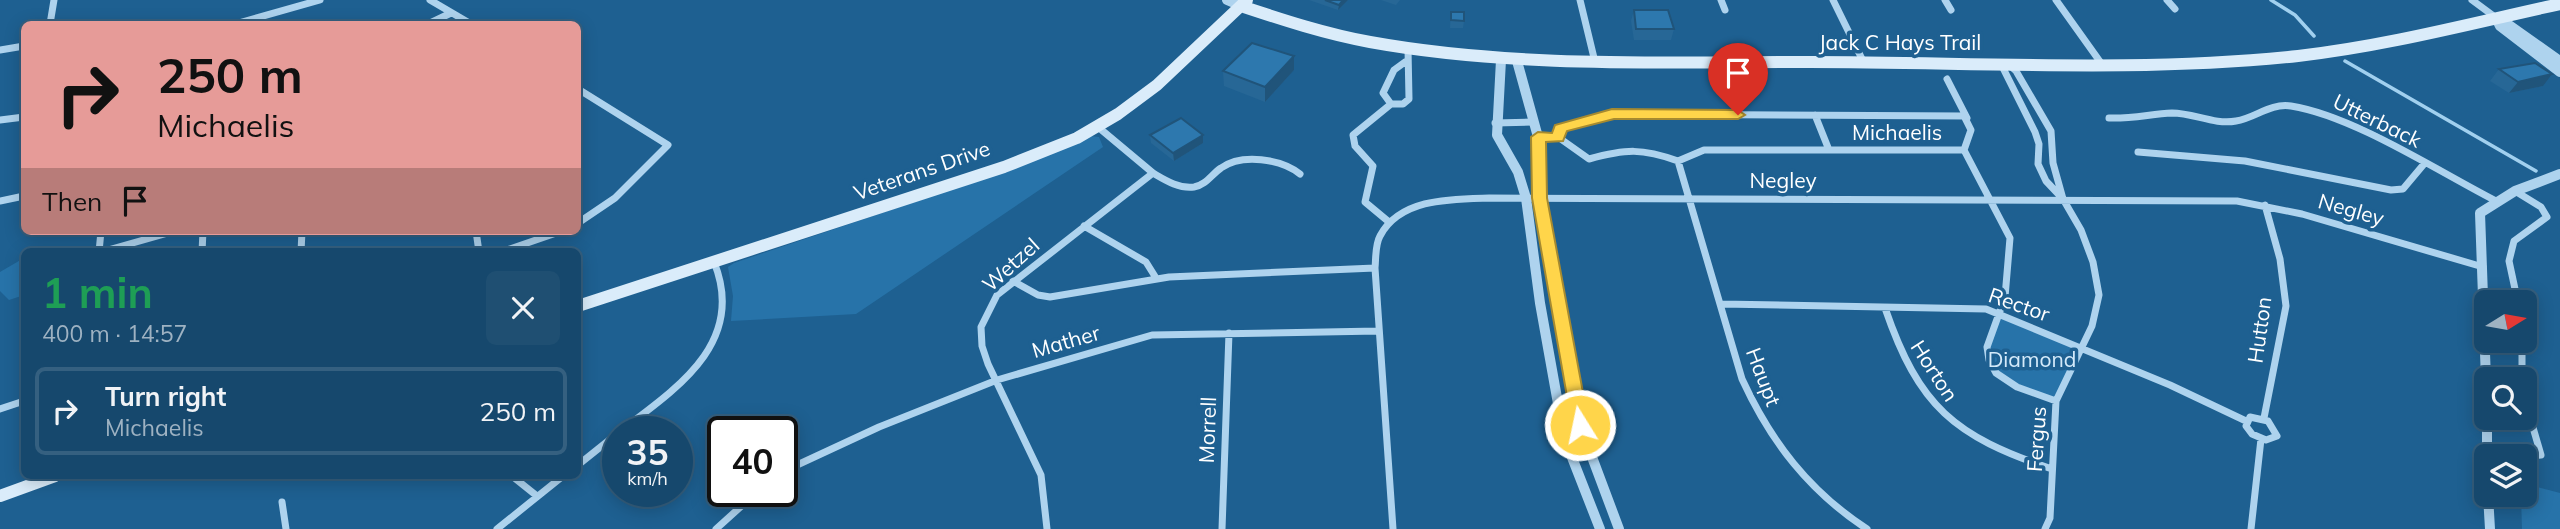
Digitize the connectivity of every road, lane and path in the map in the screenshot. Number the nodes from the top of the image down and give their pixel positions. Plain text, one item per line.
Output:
1 (54, 0) edge
2 (320, 0) edge
3 (430, 0) edge
4 (1227, 0) edge
5 (1580, 0) edge
6 (1721, 0) edge
7 (1833, 0) edge
8 (1945, 0) edge
9 (2056, 0) edge
10 (2167, 0) edge
11 (2472, 0) edge
12 (1244, 3) edge
13 (2560, 4) edge
14 (2175, 9) dead end
15 (1725, 10) dead end
16 (1951, 10) dead end
17 (451, 13) junction
18 (2496, 18) junction
19 (50, 21) edge
20 (246, 21) edge
21 (434, 21) edge
22 (466, 21) edge
23 (21, 46) edge
24 (1408, 49) junction
25 (0, 50) edge
26 (1501, 60) junction
27 (1517, 61) junction
28 (2560, 61) edge
29 (1405, 62) junction
30 (1595, 62) junction
31 (1864, 62) junction
32 (2007, 63) junction
33 (2101, 63) junction
34 (2560, 72) edge
35 (1947, 79) dead end
36 (581, 91) edge
37 (1391, 104) junction
38 (1815, 115) junction
39 (21, 117) edge
40 (1967, 118) junction
41 (2109, 118) dead end
42 (0, 120) edge
43 (1495, 122) junction
44 (1532, 122) junction
45 (1098, 127) junction
46 (1538, 137) junction
47 (1558, 137) junction
48 (1829, 150) junction
49 (1964, 150) junction
50 (2138, 152) dead end
51 (1678, 161) junction
52 (2424, 164) junction
53 (1153, 173) junction
54 (1300, 174) dead end
55 (2560, 174) edge
56 (2515, 191) junction
57 (21, 197) edge
58 (1526, 198) junction
59 (1540, 198) junction
60 (1689, 199) junction
61 (1988, 199) junction
62 (2063, 199) junction
63 (0, 201) edge
64 (2498, 202) junction
65 (2264, 205) junction
66 (581, 221) edge
67 (1390, 222) junction
68 (1084, 226) junction
69 (161, 235) edge
70 (550, 235) edge
71 (114, 248) edge
72 (513, 248) edge
73 (714, 262) junction
74 (2483, 267) junction
75 (1375, 268) junction
76 (1156, 278) junction
77 (1013, 281) junction
78 (2515, 290) edge
79 (1721, 304) junction
80 (581, 305) edge
81 (1885, 308) junction
82 (1999, 313) junction
83 (1378, 331) junction
84 (1229, 333) junction
85 (2082, 348) junction
86 (2486, 367) edge
87 (1553, 376) junction
88 (1572, 377) junction
89 (998, 380) junction
90 (2056, 401) junction
91 (21, 402) edge
92 (0, 409) edge
93 (638, 416) edge
94 (2264, 418) junction
95 (2246, 421) junction
96 (2534, 430) edge
97 (2261, 439) junction
98 (602, 445) edge
99 (2537, 455) edge
100 (581, 462) edge
101 (798, 465) edge
102 (2052, 469) junction
103 (1597, 474) junction
104 (1580, 477) junction
105 (47, 479) edge
106 (516, 479) edge
107 (559, 479) edge
108 (0, 496) edge
109 (537, 496) junction
110 (282, 502) dead end
111 (740, 507) edge
112 (2489, 507) edge
113 (286, 529) edge
114 (497, 529) edge
115 (716, 529) edge
116 (1047, 529) edge
117 (1222, 529) edge
118 (1393, 529) edge
119 (1600, 529) edge
120 (1619, 529) edge
121 (1867, 529) edge
122 (2045, 529) edge
123 (2251, 529) edge
124 (2490, 529) edge

1 - 19 street
2 - 20 street
3 - 17 street
4 - 12 street
5 - 30 street
6 - 15 street
7 - 31 street
8 - 16 street
9 - 33 street
10 - 14 street
11 - 18 street
12 - 24 main road, Jack C Hays Trail
12 - 45 main road, Veterans Drive
13 - 18 main road, Jack C Hays Trail
17 - 21 street
17 - 22 street
18 - 28 street
18 - 33 main road, Jack C Hays Trail
18 - 34 street
23 - 25 street
24 - 26 main road, Jack C Hays Trail
24 - 29 street
26 - 27 main road, Jack C Hays Trail
26 - 43 street
27 - 30 main road, Jack C Hays Trail
27 - 44 street
29 - 37 street
29 - 37 street
30 - 31 main road, Jack C Hays Trail
31 - 32 main road, Jack C Hays Trail
32 - 33 main road, Jack C Hays Trail
32 - 62 street, Fergus
32 - 62 street, Fergus
35 - 40 street
36 - 66 street
37 - 67 street
38 - 40 street, Michaelis
38 - 47 street, Michaelis
38 - 48 street
39 - 42 street
40 - 49 street, Michaelis
41 - 52 street, Utterback
43 - 44 street
43 - 58 street
44 - 46 street
45 - 53 street
45 - 73 main road, Veterans Drive
46 - 47 street, Michaelis
46 - 59 street
47 - 51 street
48 - 49 street, Michaelis
48 - 51 street, Michaelis
49 - 61 street
50 - 52 street, Utterback
51 - 60 street, Haupt
52 - 64 street, Utterback
53 - 54 street
53 - 68 street, Wetzel
55 - 56 street
56 - 64 street
56 - 78 street
57 - 63 street
58 - 59 street, Negley
58 - 67 street, Negley
58 - 87 street
59 - 60 street, Negley
59 - 88 street
60 - 61 street, Negley
60 - 79 street, Haupt
61 - 62 street, Negley
61 - 82 street
62 - 65 street, Negley
62 - 85 street, Fergus
64 - 74 street
65 - 74 street, Negley
65 - 94 street, Hutton
67 - 75 street
68 - 76 street
68 - 77 street, Wetzel
69 - 71 street
70 - 72 street
73 - 80 main road, Veterans Drive
73 - 93 street
74 - 86 street
75 - 76 street
75 - 83 street
76 - 77 street
77 - 89 street, Wetzel
79 - 81 street, Rector
79 - 121 street, Haupt
81 - 82 street, Rector
81 - 102 street, Horton
82 - 85 street, Rector
82 - 90 street
83 - 84 street, Mather
83 - 118 street
84 - 89 street, Mather
84 - 117 street, Morrell
85 - 90 street, Fergus
85 - 95 street, Rector
87 - 88 street
87 - 104 street
88 - 103 street
89 - 101 street, Mather
89 - 116 street, Wetzel
90 - 102 street, Fergus
91 - 92 street
94 - 95 street
94 - 97 street, Hutton
95 - 97 street
96 - 99 street
97 - 123 street
98 - 100 street
102 - 122 street, Fergus
103 - 104 street
103 - 120 street
104 - 119 street
105 - 108 main road
106 - 109 street
107 - 109 street
109 - 114 street
110 - 113 street
111 - 115 street
112 - 124 street

